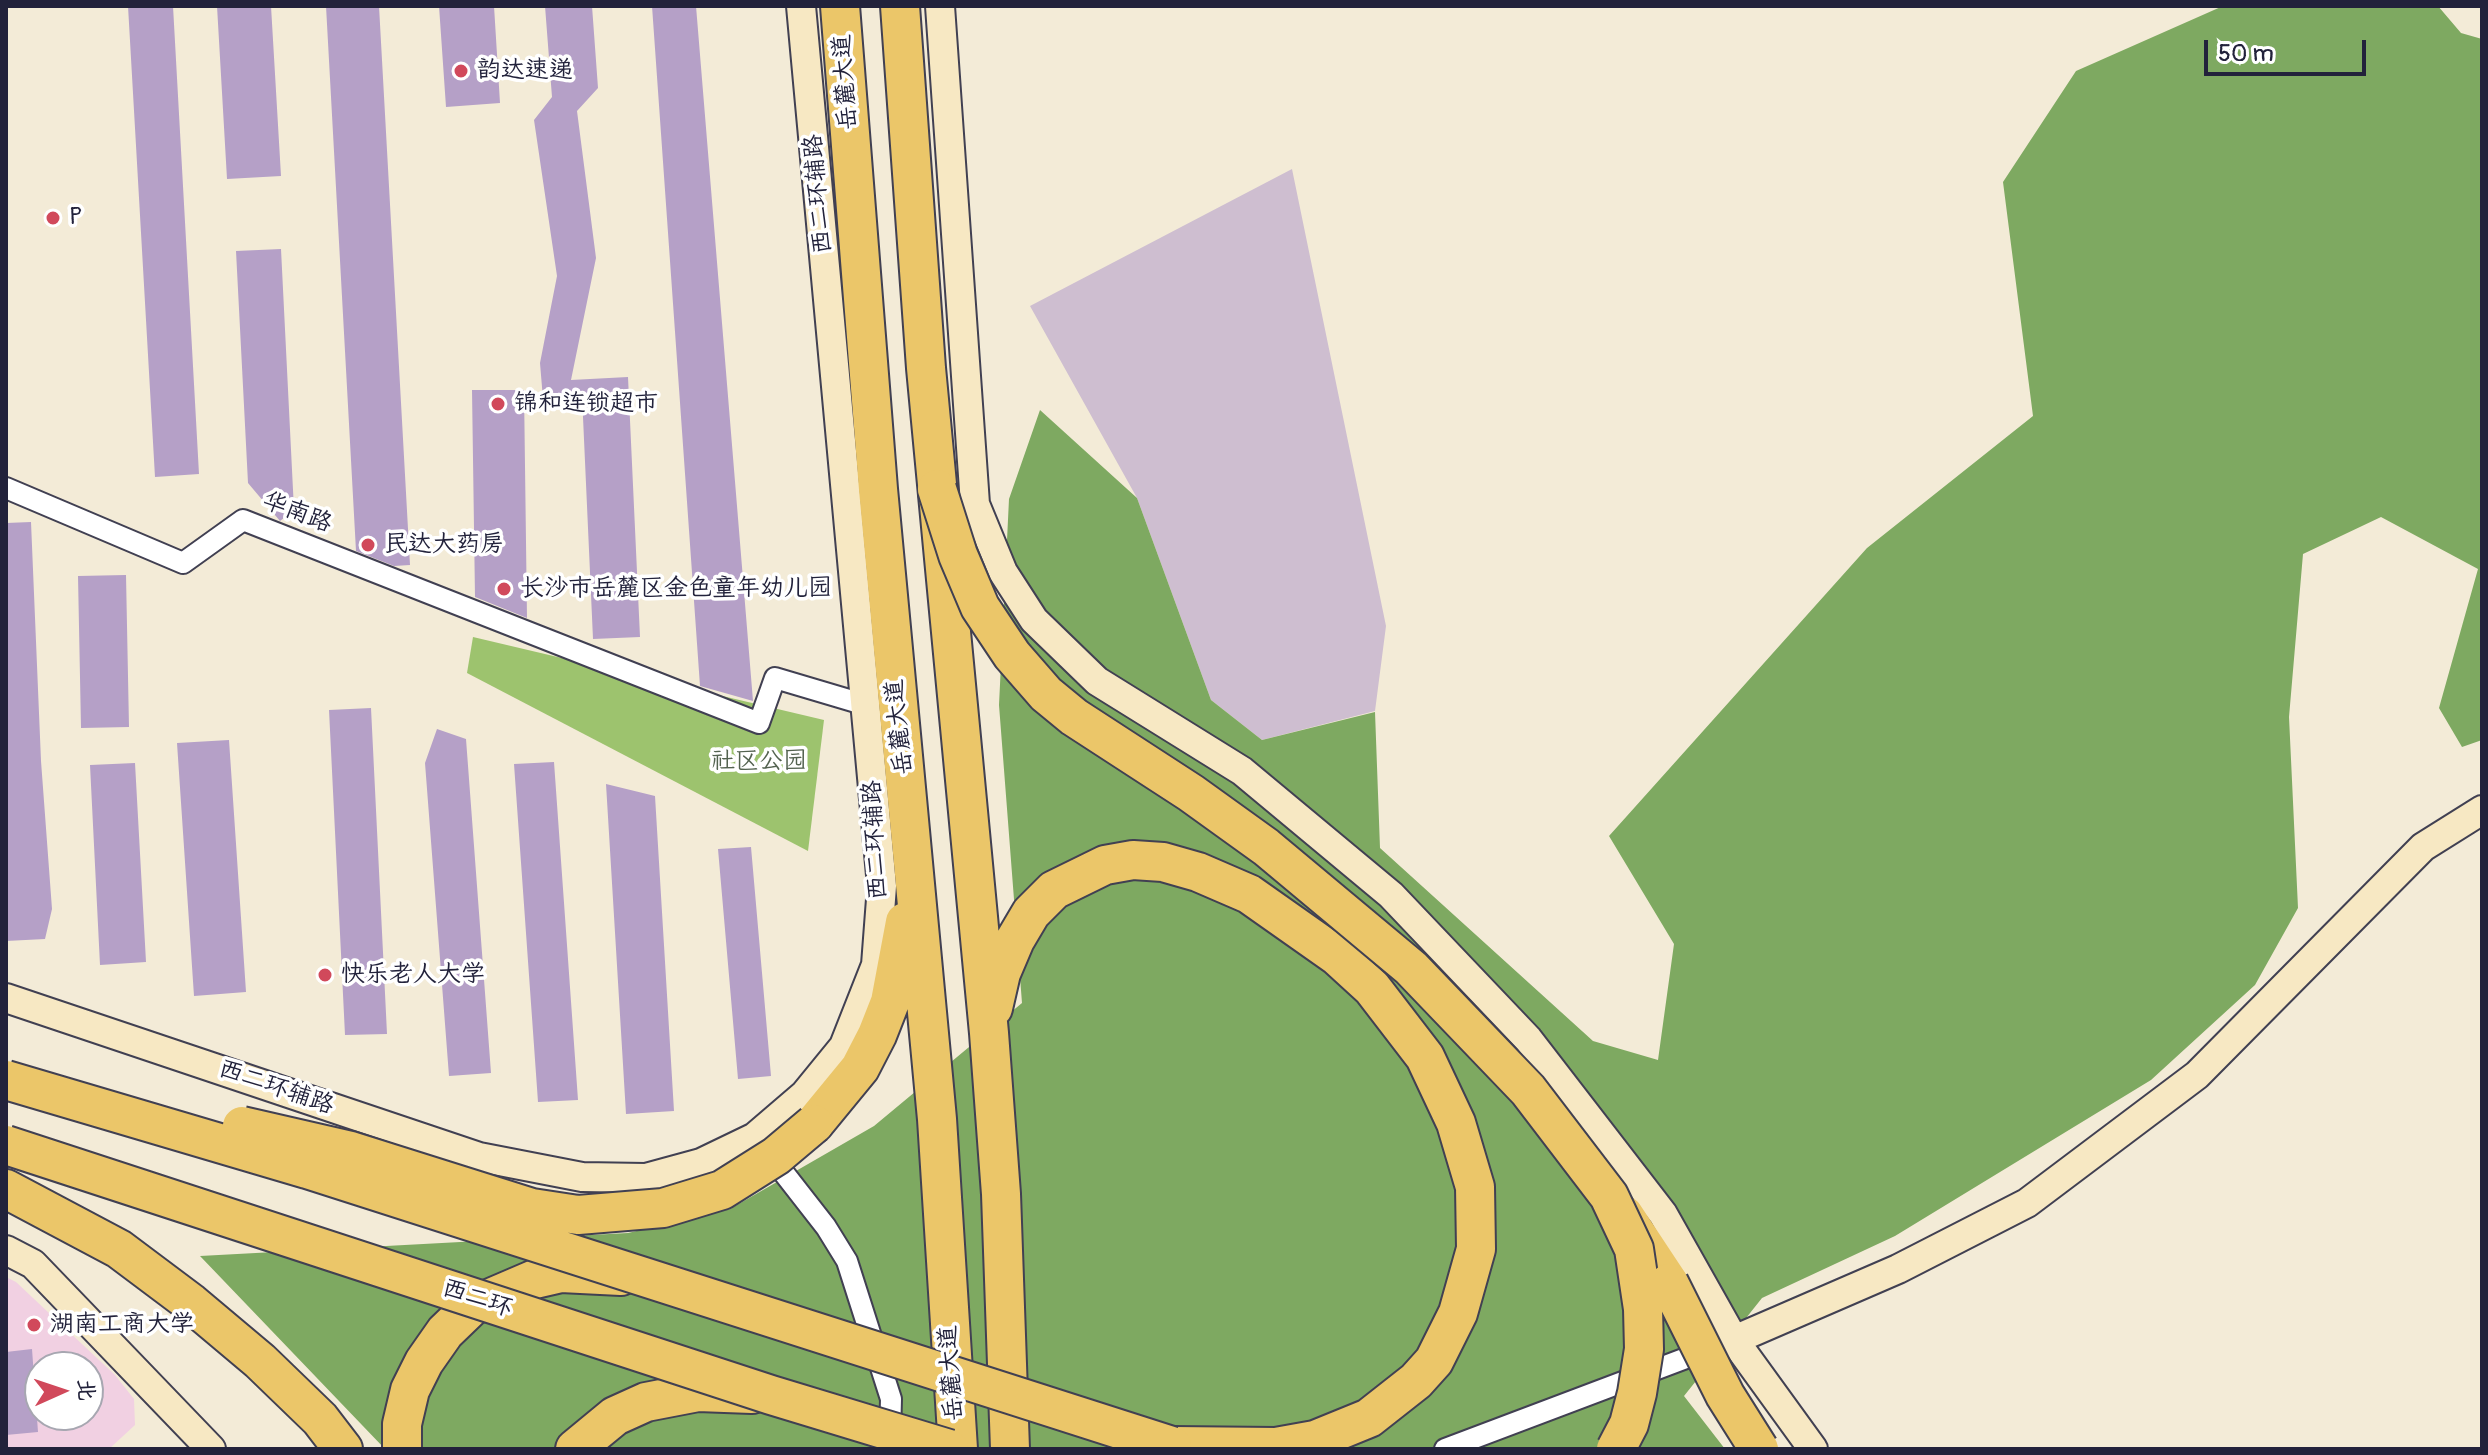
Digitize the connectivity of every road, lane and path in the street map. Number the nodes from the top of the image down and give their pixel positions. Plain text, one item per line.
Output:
1 (801, 6) edge
2 (825, 6) edge
3 (840, 6) edge
4 (900, 6) edge
5 (914, 6) edge
6 (940, 6) edge
7 (907, 101) junction
8 (848, 109) junction
9 (6, 488) edge
10 (937, 489) junction
11 (866, 705) junction
12 (2482, 810) edge
13 (912, 848) junction
14 (6, 998) edge
15 (989, 1033) junction
16 (6, 1073) edge
17 (6, 1080) edge
18 (755, 1137) junction
19 (6, 1145) edge
20 (6, 1189) edge
21 (1609, 1196) junction
22 (6, 1250) edge
23 (640, 1278) junction
24 (1734, 1340) junction
25 (771, 1395) junction
26 (1175, 1448) edge
27 (211, 1449) edge
28 (343, 1449) edge
29 (402, 1449) edge
30 (575, 1449) edge
31 (889, 1449) edge
32 (949, 1449) edge
33 (958, 1449) edge
34 (1010, 1449) edge
35 (1445, 1449) edge
36 (1616, 1449) edge
37 (1759, 1449) edge
38 (1813, 1449) edge

1 - 11 street, 西二环辅路
2 - 8 highway
3 - 8 highway, 岳麓大道
4 - 7 highway
5 - 7 highway
6 - 24 street
7 - 10 highway
8 - 13 highway, 岳麓大道
9 - 11 street, 华南路
10 - 15 highway
10 - 21 highway, bridge
11 - 18 street, 西二环辅路
12 - 24 street
13 - 16 highway, bridge
13 - 33 highway, 岳麓大道
14 - 18 street, 西二环辅路
15 - 26 highway
15 - 34 highway
17 - 23 highway, bridge
18 - 31 street
19 - 25 highway, 西二环, bridge
20 - 28 highway
21 - 36 highway, bridge
21 - 37 highway, bridge
22 - 27 street
23 - 26 highway, bridge
23 - 29 highway
24 - 35 street
24 - 38 street
25 - 30 highway
25 - 32 highway, 西二环, bridge

